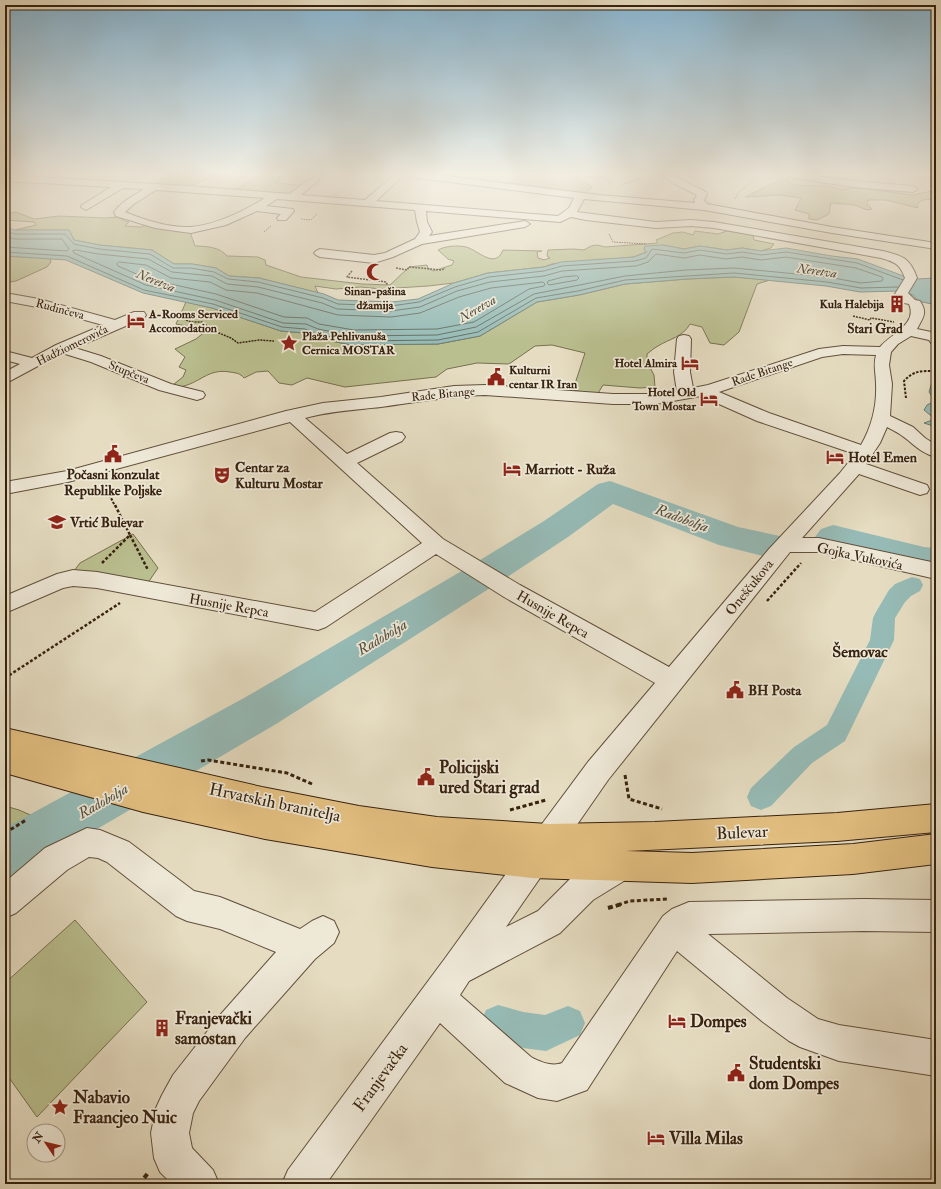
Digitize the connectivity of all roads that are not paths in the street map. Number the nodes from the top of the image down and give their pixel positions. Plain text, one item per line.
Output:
1 (425, 230) edge
2 (486, 230) edge
3 (747, 230) edge
4 (835, 230) edge
5 (419, 241) junction
6 (924, 244) junction
7 (936, 246) edge
8 (320, 253) dead end
9 (883, 255) junction
10 (5, 297) edge
11 (139, 315) road end
12 (114, 324) junction
13 (911, 329) junction
14 (684, 339) dead end
15 (936, 340) edge
16 (61, 348) junction
17 (884, 351) junction
18 (5, 355) edge
19 (34, 363) junction
20 (5, 378) edge
21 (703, 391) junction
22 (197, 395) dead end
23 (686, 395) junction
24 (292, 415) junction
25 (882, 418) junction
26 (396, 437) dead end
27 (936, 452) edge
28 (860, 459) junction
29 (345, 462) junction
30 (5, 488) edge
31 (920, 489) dead end
32 (436, 544) junction
33 (784, 545) junction
34 (936, 571) edge
35 (5, 605) edge
36 (673, 681) junction
37 (5, 740) edge
38 (5, 761) edge
39 (55, 762) junction
40 (936, 818) edge
41 (540, 850) junction
42 (936, 850) edge
43 (621, 865) junction
44 (5, 902) edge
45 (672, 913) junction
46 (936, 916) edge
47 (458, 969) junction
48 (437, 998) junction
49 (936, 1058) edge
50 (199, 1184) edge
51 (302, 1184) edge

1 - 5 street
2 - 5 street
3 - 9 street
4 - 6 street
5 - 8 street
6 - 7 street
6 - 9 street
9 - 13 street
10 - 12 street, Rudinčeva
11 - 12 street, Hadžiomerovića
12 - 16 street, Hadžiomerovića
13 - 15 street
13 - 17 street
14 - 23 street
16 - 19 street, Hadžiomerovića
16 - 22 street, Stupčeva
17 - 21 street, Rade Bitange
17 - 25 street, Oneščukova
18 - 19 street
19 - 20 street, Hadžiomerovića
21 - 23 street, Rade Bitange
21 - 28 street
23 - 24 street, Rade Bitange
24 - 29 street, Husnije Repca
24 - 30 street, Rade Bitange
25 - 27 street
25 - 28 street, Oneščukova
26 - 29 street
28 - 31 street
28 - 33 street, Oneščukova
29 - 32 street, Husnije Repca
32 - 35 street, Husnije Repca
32 - 36 street, Husnije Repca
33 - 34 street, Gojka Vukovića
33 - 36 street, Oneščukova
36 - 41 street, Oneščukova
37 - 39 main road
38 - 39 main road
39 - 41 main road
40 - 41 main road, Bulevar
41 - 43 main road
41 - 47 street, Franjevačka
42 - 43 main road
43 - 47 street, Franjevačka
44 - 50 street
45 - 46 street
45 - 48 street
45 - 49 street
47 - 48 street, Franjevačka
48 - 51 street, Franjevačka

